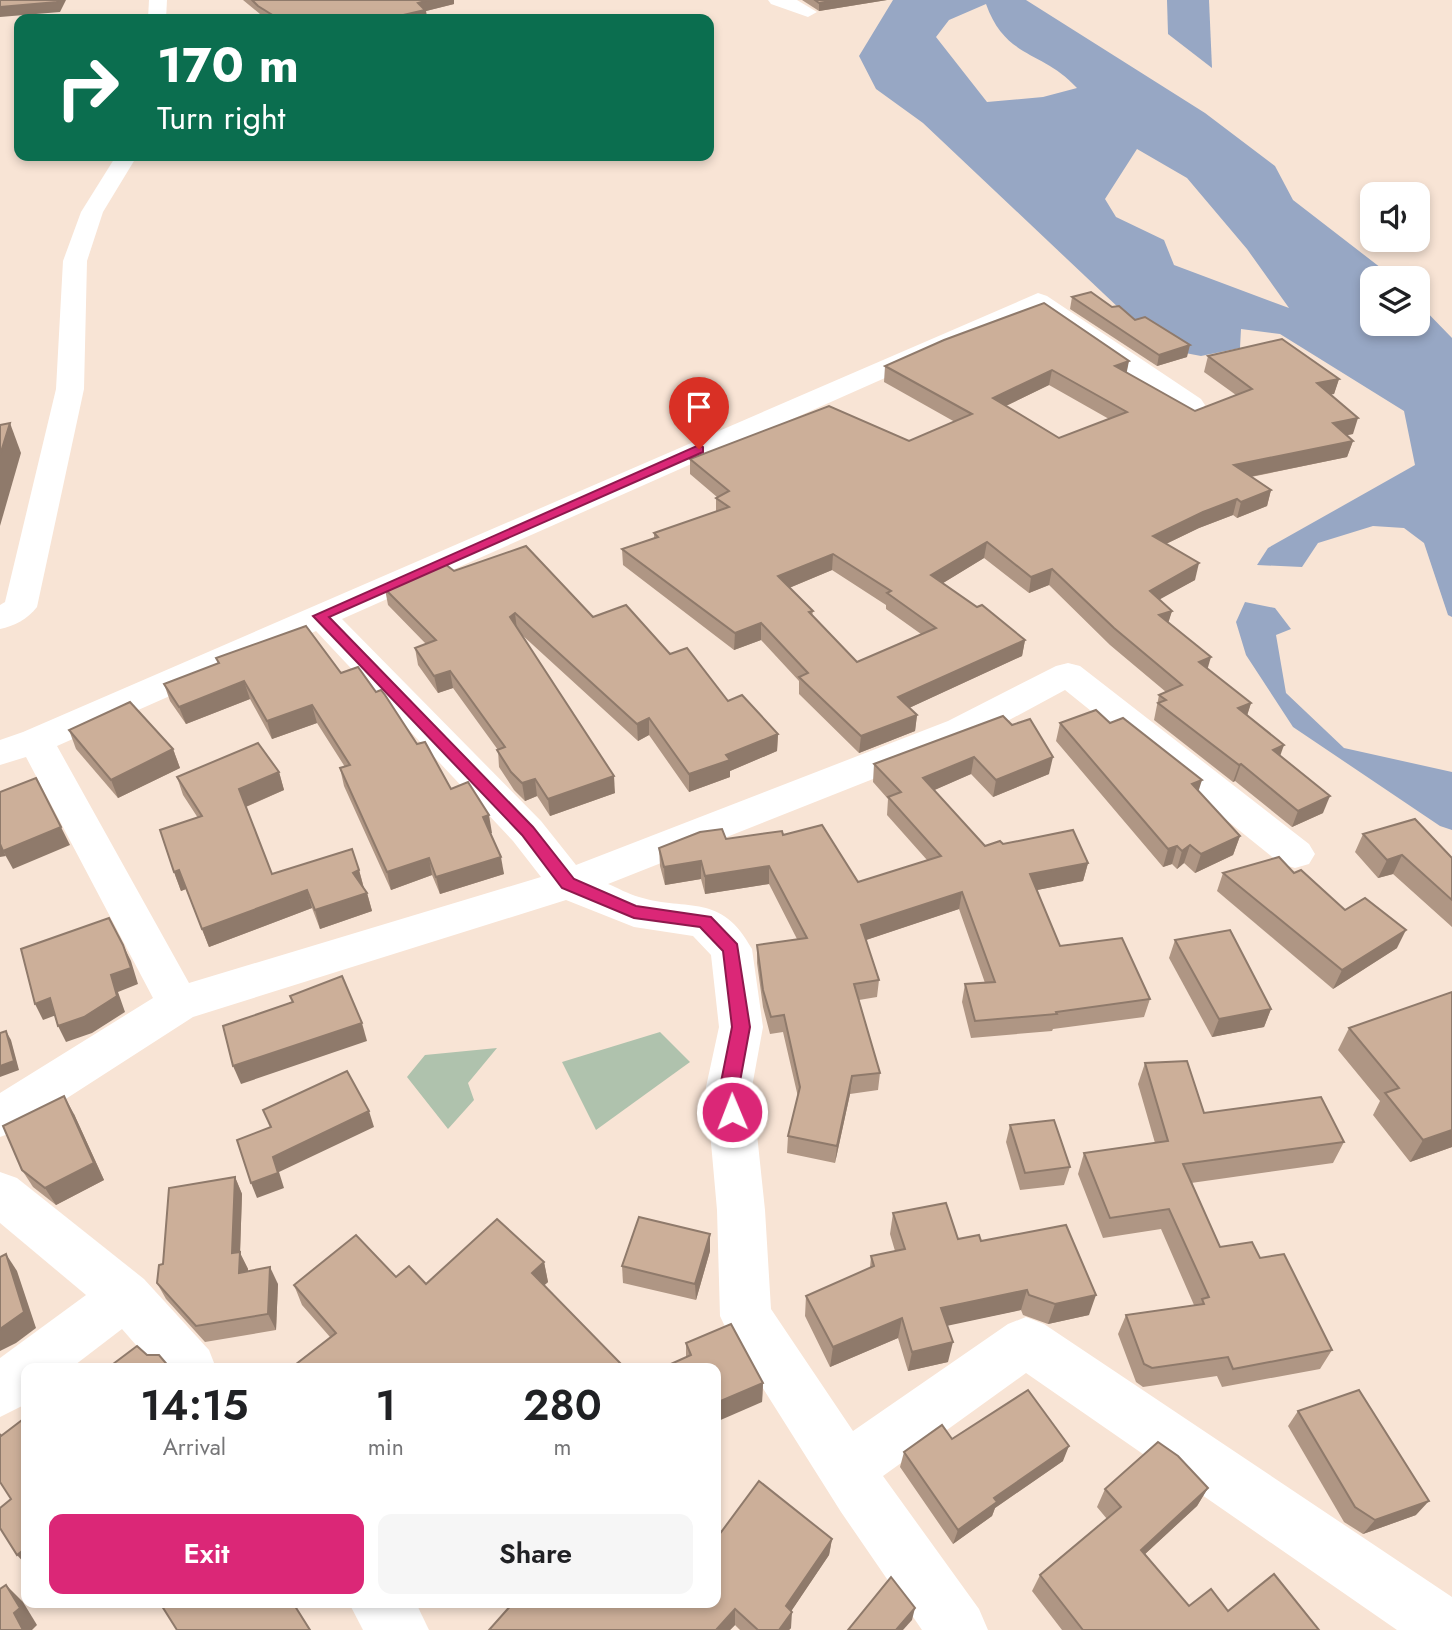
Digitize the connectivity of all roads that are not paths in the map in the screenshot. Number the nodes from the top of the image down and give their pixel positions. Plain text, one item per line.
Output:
1 (777, 0) edge
2 (808, 12) dead end
3 (123, 161) edge
4 (1191, 405) edge
5 (320, 616) junction
6 (0, 618) edge
7 (18, 747) edge
8 (1295, 855) dead end
9 (568, 884) junction
10 (178, 1004) junction
11 (0, 1117) edge
12 (0, 1193) edge
13 (126, 1296) junction
14 (37, 1363) edge
15 (186, 1363) edge
16 (21, 1375) edge
17 (0, 1391) edge
18 (846, 1469) junction
19 (383, 1608) edge
20 (400, 1630) edge
21 (957, 1630) edge
22 (1449, 1630) edge

1 - 2 street
3 - 6 street
4 - 5 street
5 - 7 street
5 - 9 street
7 - 10 street
8 - 9 street
9 - 10 street
9 - 18 street
10 - 11 street
12 - 13 street
13 - 14 street
13 - 15 street
16 - 17 street
18 - 21 street
18 - 22 street
19 - 20 street

